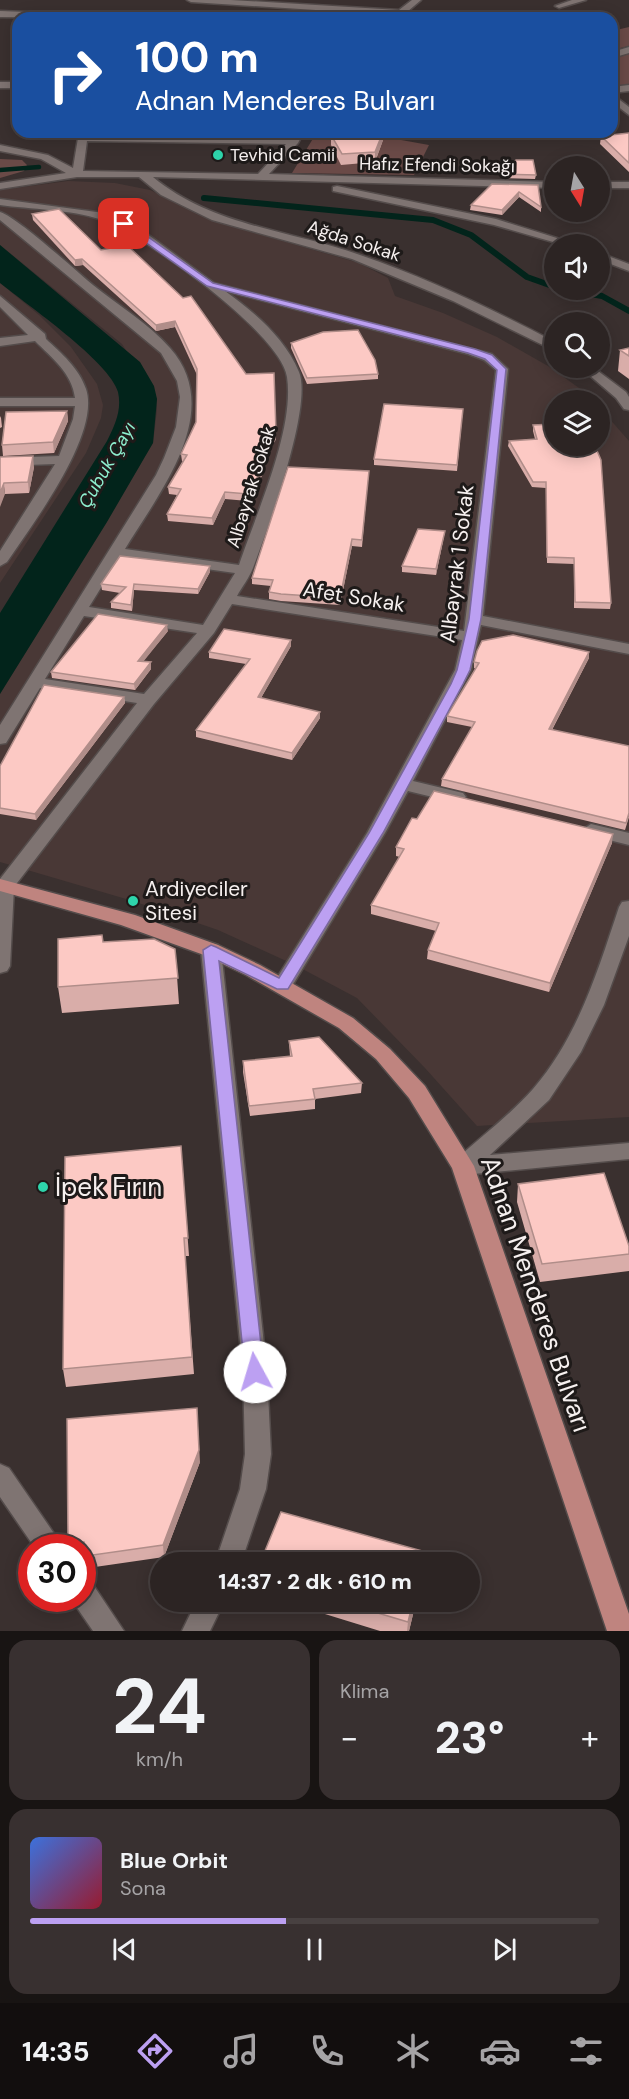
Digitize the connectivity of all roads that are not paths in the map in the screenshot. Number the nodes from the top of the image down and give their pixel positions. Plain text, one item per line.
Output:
1 (191, 0) edge
2 (417, 0) edge
3 (582, 0) edge
4 (308, 3) edge
5 (557, 3) edge
6 (242, 4) edge
7 (376, 12) edge
8 (402, 12) edge
9 (83, 138) edge
10 (296, 138) edge
11 (0, 148) edge
12 (77, 174) junction
13 (142, 174) junction
14 (261, 177) junction
15 (544, 184) edge
16 (610, 185) edge
17 (629, 185) edge
18 (0, 186) edge
19 (0, 202) edge
20 (0, 215) edge
21 (544, 237) edge
22 (629, 255) edge
23 (610, 256) edge
24 (610, 260) edge
25 (629, 268) edge
26 (210, 284) junction
27 (0, 300) edge
28 (40, 337) junction
29 (0, 342) edge
30 (544, 342) edge
31 (600, 378) edge
32 (0, 402) edge
33 (82, 402) junction
34 (629, 406) edge
35 (64, 460) junction
36 (0, 462) edge
37 (116, 552) junction
38 (0, 562) edge
39 (245, 570) junction
40 (229, 599) junction
41 (78, 610) junction
42 (475, 619) junction
43 (208, 630) junction
44 (471, 637) junction
45 (629, 649) edge
46 (33, 681) junction
47 (148, 700) junction
48 (0, 739) edge
49 (403, 784) junction
50 (471, 800) edge
51 (573, 825) edge
52 (629, 839) edge
53 (2, 885) edge
54 (629, 906) edge
55 (211, 950) junction
56 (0, 966) edge
57 (282, 986) junction
58 (629, 1151) edge
59 (463, 1166) junction
60 (0, 1476) edge
61 (41, 1534) edge
62 (232, 1552) edge
63 (96, 1612) edge
64 (205, 1612) edge
65 (110, 1631) edge
66 (196, 1631) edge
67 (621, 1631) edge

1 - 6 street
2 - 8 street
3 - 5 street
4 - 6 street
4 - 7 street
9 - 12 street
10 - 14 street
11 - 12 street, Hafız Efendi Sokağı
12 - 13 street, Hafız Efendi Sokağı
12 - 18 street
13 - 14 street, Hafız Efendi Sokağı
13 - 30 street, Ağda Sokak
14 - 15 street, Hafız Efendi Sokağı
14 - 21 street
16 - 17 street
19 - 26 street, Albayrak Sokak
20 - 37 street
22 - 23 street
24 - 25 street
26 - 39 street, Albayrak Sokak
26 - 42 street, Albayrak 1 Sokak
27 - 28 street
28 - 29 street
28 - 33 street
31 - 34 street
32 - 33 street
33 - 35 street
35 - 36 street
35 - 38 street
37 - 39 street
37 - 41 street
39 - 40 street, Albayrak Sokak
40 - 43 street, Albayrak Sokak
40 - 44 street, Afet Sokak
41 - 43 street
41 - 46 street
42 - 44 street, Albayrak 1 Sokak
42 - 45 street
43 - 47 street, Albayrak Sokak
44 - 49 street, Albayrak 1 Sokak
46 - 47 street
46 - 48 street
47 - 53 street, Albayrak Sokak
49 - 50 street
49 - 57 street, Albayrak 1 Sokak
51 - 52 street
53 - 55 main road, Adnan Menderes Bulvarı
53 - 56 street
54 - 59 street
55 - 57 main road, Adnan Menderes Bulvarı
55 - 62 street
57 - 59 main road, Adnan Menderes Bulvarı
58 - 59 street
59 - 67 main road, Adnan Menderes Bulvarı
60 - 61 street
63 - 65 street
64 - 66 street

